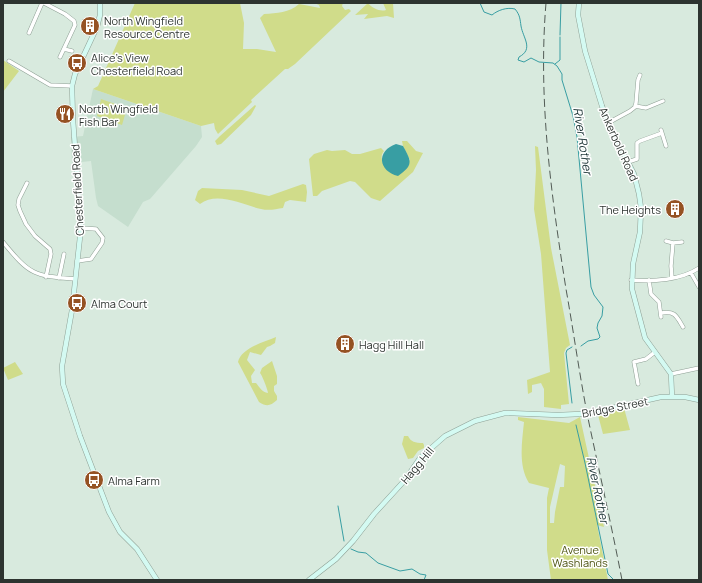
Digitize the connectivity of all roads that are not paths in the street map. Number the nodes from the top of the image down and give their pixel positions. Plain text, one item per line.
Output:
1 (43, 3) edge
2 (100, 3) edge
3 (579, 3) edge
4 (29, 33) dead end
5 (64, 49) junction
6 (72, 51) dead end
7 (60, 57) dead end
8 (10, 61) dead end
9 (640, 75) dead end
10 (72, 86) junction
11 (663, 101) dead end
12 (635, 106) junction
13 (608, 123) junction
14 (666, 146) dead end
15 (628, 162) junction
16 (27, 183) dead end
17 (81, 228) junction
18 (666, 241) dead end
19 (3, 242) edge
20 (682, 242) dead end
21 (673, 243) junction
22 (64, 254) dead end
23 (77, 261) junction
24 (699, 268) edge
25 (691, 273) junction
26 (46, 276) junction
27 (59, 278) junction
28 (672, 278) junction
29 (75, 279) junction
30 (632, 280) junction
31 (649, 280) junction
32 (699, 287) edge
33 (683, 327) dead end
34 (655, 352) junction
35 (699, 368) edge
36 (671, 374) junction
37 (638, 384) dead end
38 (672, 397) junction
39 (699, 400) edge
40 (558, 415) joint
41 (157, 580) edge
42 (309, 580) edge

1 - 4 street
1 - 5 street
2 - 10 street, Chesterfield Road
3 - 13 street, Ankerbold Road
5 - 6 street
5 - 7 street
8 - 10 street
9 - 12 street
10 - 17 street, Chesterfield Road
11 - 12 street
12 - 13 street
13 - 15 street, Ankerbold Road
14 - 15 street
15 - 30 street, Ankerbold Road
16 - 26 street
17 - 23 street, Chesterfield Road
17 - 23 street
18 - 21 street
19 - 26 street
20 - 21 street
21 - 28 street
22 - 27 street
23 - 29 street, Chesterfield Road
24 - 25 street
25 - 28 street
25 - 32 street
26 - 27 street
27 - 29 street
28 - 31 street
29 - 41 street, Chesterfield Road
30 - 31 street
30 - 34 street, Ankerbold Road
31 - 33 street
34 - 36 street, Ankerbold Road
34 - 37 street
35 - 36 street
36 - 38 street
38 - 39 street, Bridge Street
38 - 40 street, Bridge Street, bridge
40 - 42 street, Hagg Hill

